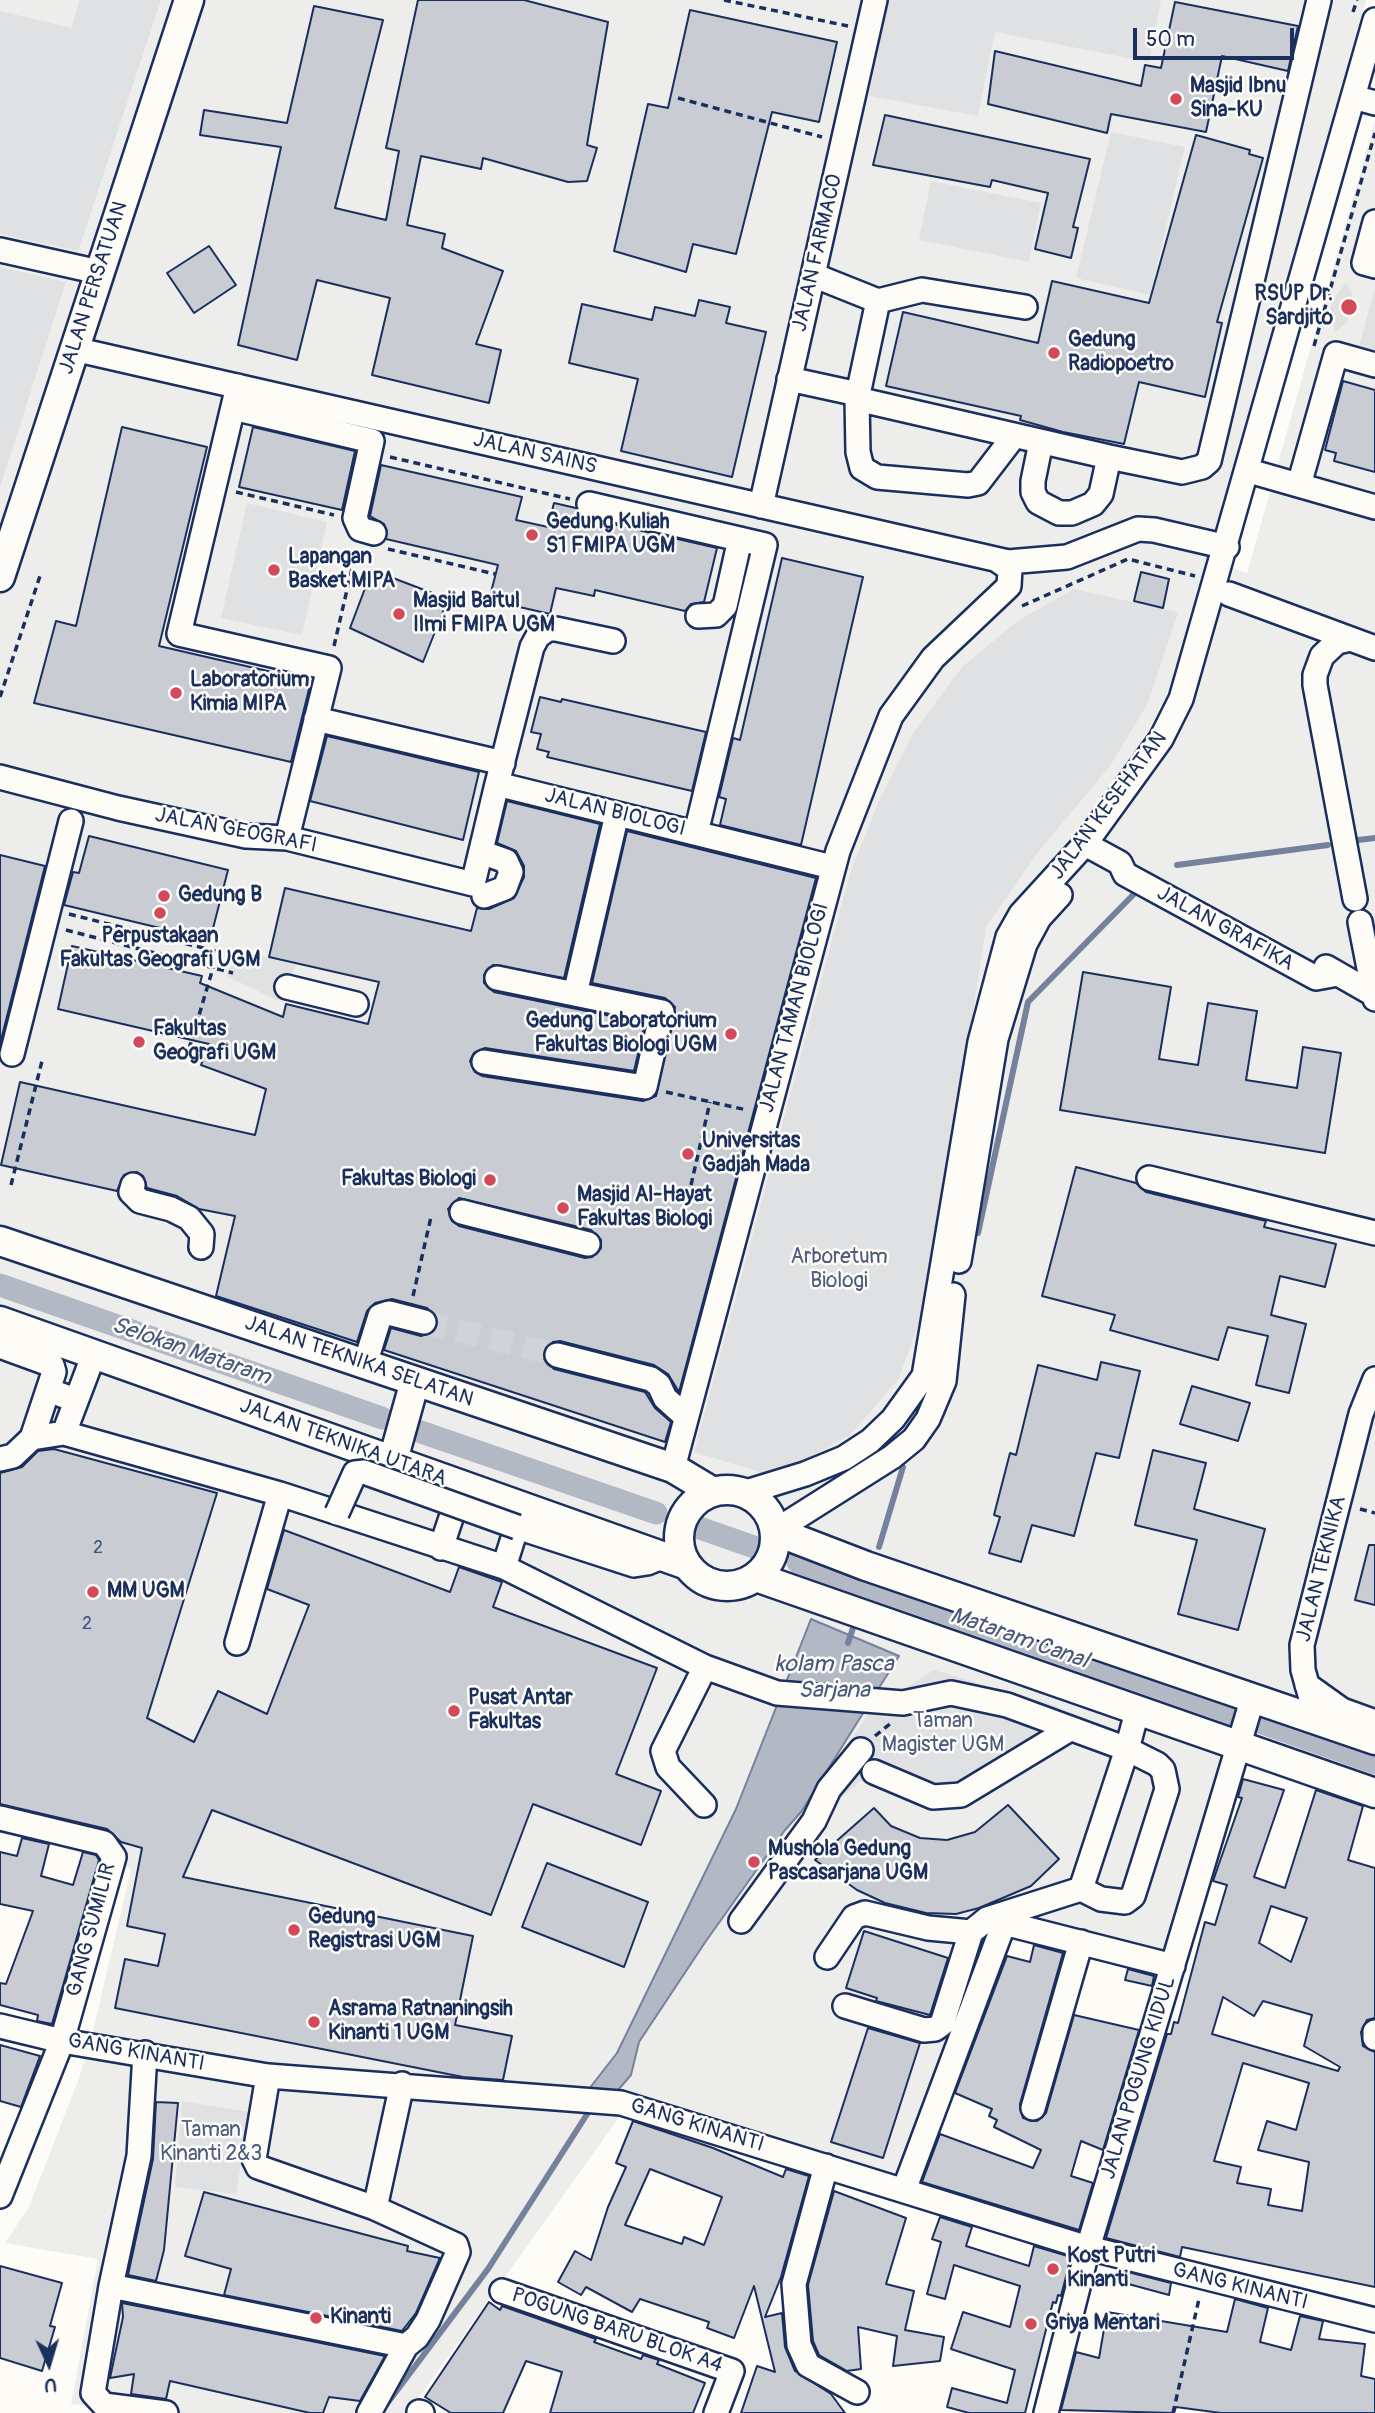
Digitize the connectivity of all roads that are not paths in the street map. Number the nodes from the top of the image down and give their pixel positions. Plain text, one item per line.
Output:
1 (189, 0) edge
2 (875, 0) edge
3 (1320, 0) edge
4 (1375, 20) edge
5 (1375, 73) edge
6 (1365, 100) edge
7 (1375, 222) edge
8 (0, 250) edge
9 (1375, 266) edge
10 (99, 272) junction
11 (813, 275) junction
12 (878, 301) junction
13 (1025, 307) dead end
14 (74, 349) junction
15 (1375, 365) edge
16 (789, 379) junction
17 (235, 397) junction
18 (858, 397) junction
19 (1014, 436) junction
20 (1041, 442) junction
21 (1110, 457) junction
22 (1256, 473) junction
23 (1299, 485) junction
24 (589, 504) road end
25 (761, 506) junction
26 (1375, 507) edge
27 (740, 540) junction
28 (372, 541) road end
29 (1227, 547) junction
30 (997, 560) junction
31 (2, 564) edge
32 (1223, 588) junction
33 (698, 616) dead end
34 (1351, 639) junction
35 (613, 641) dead end
36 (1375, 648) edge
37 (316, 719) junction
38 (500, 774) junction
39 (0, 776) edge
40 (617, 814) junction
41 (71, 821) dead end
42 (695, 833) junction
43 (286, 838) junction
44 (1091, 847) junction
45 (481, 852) junction
46 (832, 867) junction
47 (479, 890) junction
48 (497, 978) dead end
49 (287, 986) dead end
50 (575, 994) junction
51 (1374, 996) edge
52 (356, 1004) dead end
53 (12, 1054) dead end
54 (484, 1062) dead end
55 (1149, 1178) dead end
56 (133, 1185) dead end
57 (462, 1212) dead end
58 (1375, 1233) edge
59 (0, 1241) edge
60 (588, 1244) dead end
61 (201, 1247) dead end
62 (0, 1321) edge
63 (424, 1322) tunnel mouth
64 (0, 1346) edge
65 (94, 1354) junction
66 (557, 1355) tunnel mouth
67 (365, 1364) junction
68 (934, 1378) junction
69 (1375, 1379) edge
70 (415, 1381) junction
71 (48, 1390) junction
72 (75, 1400) junction
73 (1368, 1416) edge
74 (686, 1417) junction
75 (64, 1433) junction
76 (32, 1438) junction
77 (396, 1450) junction
78 (0, 1459) edge
79 (673, 1468) junction
80 (462, 1485) junction
81 (713, 1492) junction
82 (743, 1493) junction
83 (280, 1494) junction
84 (337, 1513) junction
85 (520, 1517) junction
86 (441, 1548) junction
87 (676, 1553) junction
88 (768, 1555) junction
89 (504, 1567) junction
90 (237, 1643) dead end
91 (705, 1667) junction
92 (1307, 1685) junction
93 (1252, 1702) junction
94 (1137, 1712) junction
95 (1317, 1720) junction
96 (1375, 1722) edge
97 (1070, 1729) junction
98 (1375, 1740) edge
99 (1240, 1744) junction
100 (1127, 1749) junction
101 (861, 1750) dead end
102 (874, 1772) dead end
103 (1375, 1793) edge
104 (704, 1805) dead end
105 (0, 1818) edge
106 (1081, 1889) junction
107 (741, 1921) dead end
108 (971, 1932) junction
109 (1081, 1942) junction
110 (827, 1956) dead end
111 (1173, 1966) junction
112 (845, 2006) dead end
113 (0, 2026) edge
114 (1375, 2032) edge
115 (1375, 2038) edge
116 (62, 2041) junction
117 (145, 2053) junction
118 (268, 2076) junction
119 (402, 2084) junction
120 (1033, 2108) dead end
121 (826, 2166) junction
122 (904, 2190) junction
123 (0, 2196) edge
124 (374, 2208) junction
125 (1088, 2248) junction
126 (111, 2286) junction
127 (502, 2291) dead end
128 (1375, 2320) edge
129 (406, 2346) junction
130 (857, 2392) dead end
131 (166, 2413) edge
132 (369, 2413) edge
133 (716, 2413) edge
134 (1046, 2413) edge

1 - 10 main road, JALAN PERSATUAN
2 - 11 street, JALAN FARMACO
3 - 21 street
4 - 6 street, JALAN KESEHATAN
5 - 6 street, JALAN KESEHATAN
6 - 22 street, JALAN KESEHATAN
7 - 9 street
8 - 10 street
10 - 14 main road, JALAN PERSATUAN
11 - 12 street
11 - 16 street, JALAN FARMACO
12 - 13 street
12 - 18 street
14 - 17 street, JALAN SAINS
14 - 31 main road, JALAN PERSATUAN
15 - 23 street
16 - 18 street
16 - 25 street, JALAN FARMACO
17 - 25 street, JALAN SAINS
17 - 28 street
17 - 37 street
18 - 19 street
18 - 19 street
19 - 20 street
20 - 21 street
20 - 21 street
22 - 23 street
22 - 29 street, JALAN KESEHATAN
22 - 32 street, JALAN KESEHATAN
23 - 26 street
24 - 27 street
25 - 30 street, JALAN SAINS
27 - 33 street
27 - 42 street
29 - 30 street, JALAN SAINS
29 - 32 street, JALAN KESEHATAN
30 - 46 street, JALAN TAMAN BIOLOGI
32 - 34 street
32 - 44 street, JALAN KESEHATAN
34 - 36 street
34 - 51 street
35 - 38 street
37 - 38 street, JALAN BIOLOGI
37 - 43 street
38 - 40 street, JALAN BIOLOGI
38 - 45 street
39 - 43 street, JALAN GEOGRAFI
40 - 42 street, JALAN BIOLOGI
40 - 50 street
41 - 53 street
42 - 46 street, JALAN BIOLOGI
43 - 47 street, JALAN GEOGRAFI
44 - 51 street, JALAN GRAFIKA
44 - 68 street, JALAN KESEHATAN
45 - 47 street
45 - 47 street
46 - 74 street, JALAN TAMAN BIOLOGI
48 - 50 street
49 - 52 street
50 - 54 street
55 - 58 street
56 - 61 street
57 - 60 street
59 - 67 main road, JALAN TEKNIKA SELATAN
62 - 65 main road, JALAN TEKNIKA UTARA
63 - 67 street
64 - 71 street
65 - 72 street
65 - 77 main road, JALAN TEKNIKA UTARA
66 - 74 street
67 - 70 main road, JALAN TEKNIKA SELATAN
68 - 82 street, JALAN KESEHATAN
68 - 88 street, JALAN KESEHATAN
69 - 73 street, JALAN TEKNIKA
70 - 77 main road
70 - 79 main road, JALAN TEKNIKA SELATAN
71 - 72 street
71 - 76 street
72 - 75 street
73 - 92 street, JALAN TEKNIKA
74 - 79 street, JALAN TAMAN BIOLOGI
75 - 76 street
75 - 83 street
76 - 78 street
77 - 80 main road, JALAN TEKNIKA UTARA
79 - 81 main road, JALAN TEKNIKA SELATAN
80 - 85 main road, JALAN TEKNIKA UTARA
80 - 86 street
81 - 82 main road
81 - 87 main road
82 - 88 main road
83 - 84 street
83 - 90 street
84 - 85 street, bridge
84 - 86 street
85 - 87 main road, JALAN TEKNIKA UTARA
85 - 89 street
86 - 89 street
87 - 88 main road
88 - 93 main road
88 - 94 main road
89 - 91 street
91 - 97 street
91 - 104 street
92 - 95 street, JALAN TEKNIKA
92 - 96 street
93 - 95 main road
93 - 99 street, JALAN POGUNG KIDUL
94 - 99 main road
94 - 100 street
95 - 98 main road
97 - 100 street
97 - 102 street
99 - 103 main road
99 - 111 street, JALAN POGUNG KIDUL
100 - 106 street
100 - 106 street
101 - 107 street
105 - 116 street, GANG SUMILIR
106 - 108 street
108 - 110 street
108 - 112 street
109 - 111 street
109 - 120 street
109 - 122 street
111 - 125 street, JALAN POGUNG KIDUL
113 - 116 street, GANG KINANTI
114 - 115 street
116 - 117 street, GANG KINANTI
116 - 123 street
117 - 118 street, GANG KINANTI
117 - 126 street
118 - 119 street, GANG KINANTI
118 - 124 street
119 - 121 street, GANG KINANTI
119 - 124 street
121 - 122 street, GANG KINANTI
121 - 130 street
122 - 125 street, GANG KINANTI
124 - 129 street
125 - 128 street, GANG KINANTI
125 - 134 street, JALAN POGUNG KIDUL
126 - 129 street
126 - 131 street
127 - 133 street, POGUNG BARU BLOK A4
129 - 132 street

